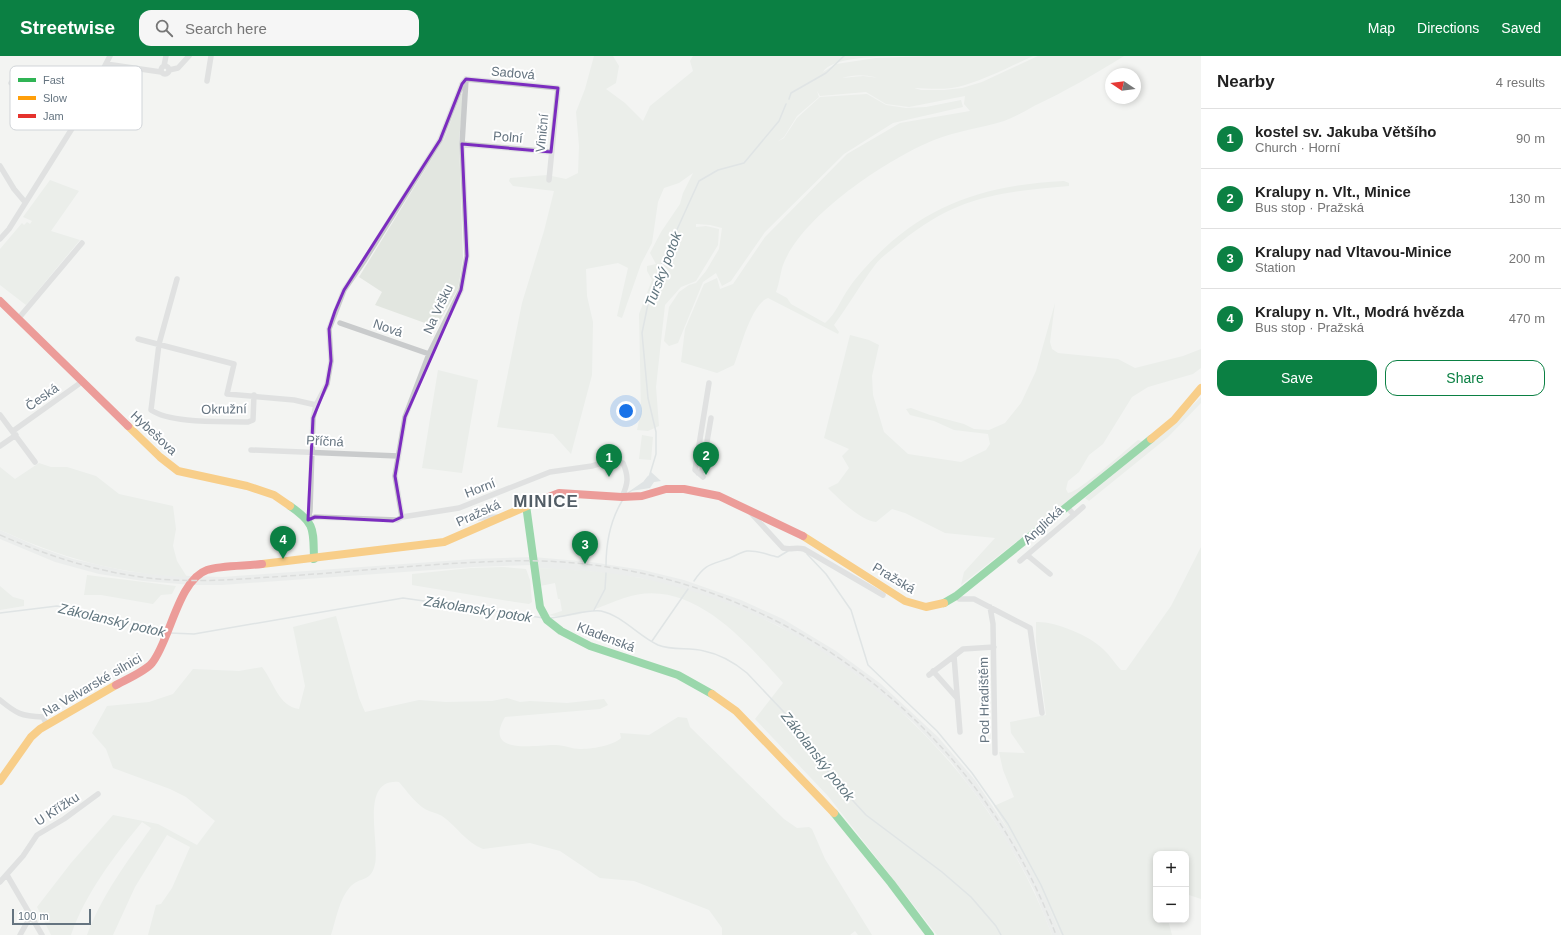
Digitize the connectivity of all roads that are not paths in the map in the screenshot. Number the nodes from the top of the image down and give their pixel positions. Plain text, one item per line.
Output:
1 (110, 56) edge
2 (166, 56) edge
3 (189, 56) edge
4 (211, 56) edge
5 (106, 64) joint
6 (120, 66) edge
7 (167, 68) junction
8 (142, 69) edge
9 (466, 79) junction
10 (207, 81) dead end
11 (558, 88) joint
12 (71, 130) edge
13 (462, 144) junction
14 (551, 152) junction
15 (0, 166) edge
16 (549, 180) dead end
17 (25, 202) junction
18 (0, 240) edge
19 (82, 243) dead end
20 (177, 279) dead end
21 (0, 301) edge
22 (18, 319) junction
23 (340, 323) dead end
24 (138, 339) dead end
25 (159, 344) junction
26 (429, 354) junction
27 (83, 381) junction
28 (709, 383) dead end
29 (1201, 388) edge
30 (254, 395) junction
31 (316, 405) junction
32 (0, 415) edge
33 (711, 418) dead end
34 (14, 433) junction
35 (0, 446) edge
36 (251, 450) dead end
37 (311, 451) junction
38 (398, 456) junction
39 (35, 462) dead end
40 (622, 497) junction
41 (526, 505) junction
42 (1067, 507) junction
43 (1083, 507) dead end
44 (748, 509) junction
45 (1074, 514) junction
46 (402, 517) junction
47 (499, 517) junction
48 (461, 519) dead end
49 (308, 520) junction
50 (1026, 556) junction
51 (314, 559) junction
52 (1020, 561) dead end
53 (214, 569) joint
54 (1050, 574) dead end
55 (883, 595) dead end
56 (958, 598) junction
57 (990, 606) junction
58 (994, 647) junction
59 (954, 656) junction
60 (957, 698) junction
61 (0, 700) edge
62 (1042, 713) dead end
63 (47, 725) junction
64 (960, 732) dead end
65 (995, 753) dead end
66 (0, 781) edge
67 (98, 794) dead end
68 (7, 875) junction
69 (0, 882) edge
70 (30, 917) junction
71 (20, 935) edge
72 (42, 935) edge
73 (930, 935) edge

1 - 5 street
2 - 7 street
3 - 7 street
4 - 10 street
5 - 6 street
7 - 8 street
9 - 11 street, Sadová
9 - 13 street, Na Vršku
9 - 31 street
11 - 14 street, Viniční
12 - 17 street
13 - 14 street, Polní
13 - 26 street, Na Vršku
14 - 16 street, Viniční
15 - 17 street
17 - 18 street
19 - 22 street
20 - 25 street, Okružní
21 - 22 main road, Hybešova
22 - 27 main road, Hybešova
23 - 26 street, Nová
24 - 25 street, Okružní
25 - 30 street, Okružní
25 - 30 street, Okružní
26 - 38 street, Na Vršku
27 - 34 street, Česká
27 - 49 main road, Hybešova
28 - 33 street
29 - 42 main road, Pražská
30 - 31 street
31 - 37 street
32 - 34 street
34 - 35 street, Česká
34 - 39 street
36 - 37 street, Příčná
37 - 38 street, Příčná
37 - 49 street
38 - 46 street, Na Vršku
40 - 41 main road, Pražská
40 - 44 main road, Pražská
40 - 46 street, Horní
41 - 47 main road, Pražská
41 - 73 main road, Kladenská
42 - 45 street, Anglická
42 - 56 main road, Pražská
43 - 45 street
44 - 55 street, Pražská
44 - 56 main road, Pražská
45 - 50 street, Anglická
46 - 49 street, Horní
47 - 48 street
47 - 51 main road, Pražská
49 - 51 main road
50 - 52 street
50 - 54 street, Anglická
51 - 53 main road, Pražská
53 - 63 main road, Na Velvarské silnici
56 - 57 street
57 - 58 street, Pod Hradištěm
57 - 62 street
58 - 59 street, Pod Hradištěm
58 - 65 street, Pod Hradištěm
59 - 60 street, Pod Hradištěm
59 - 60 street
60 - 64 street, Pod Hradištěm
61 - 63 street
63 - 66 main road, Na Velvarské silnici
67 - 68 street, U Křížku
68 - 69 street, U Křížku
68 - 70 street
70 - 71 street
70 - 72 street

